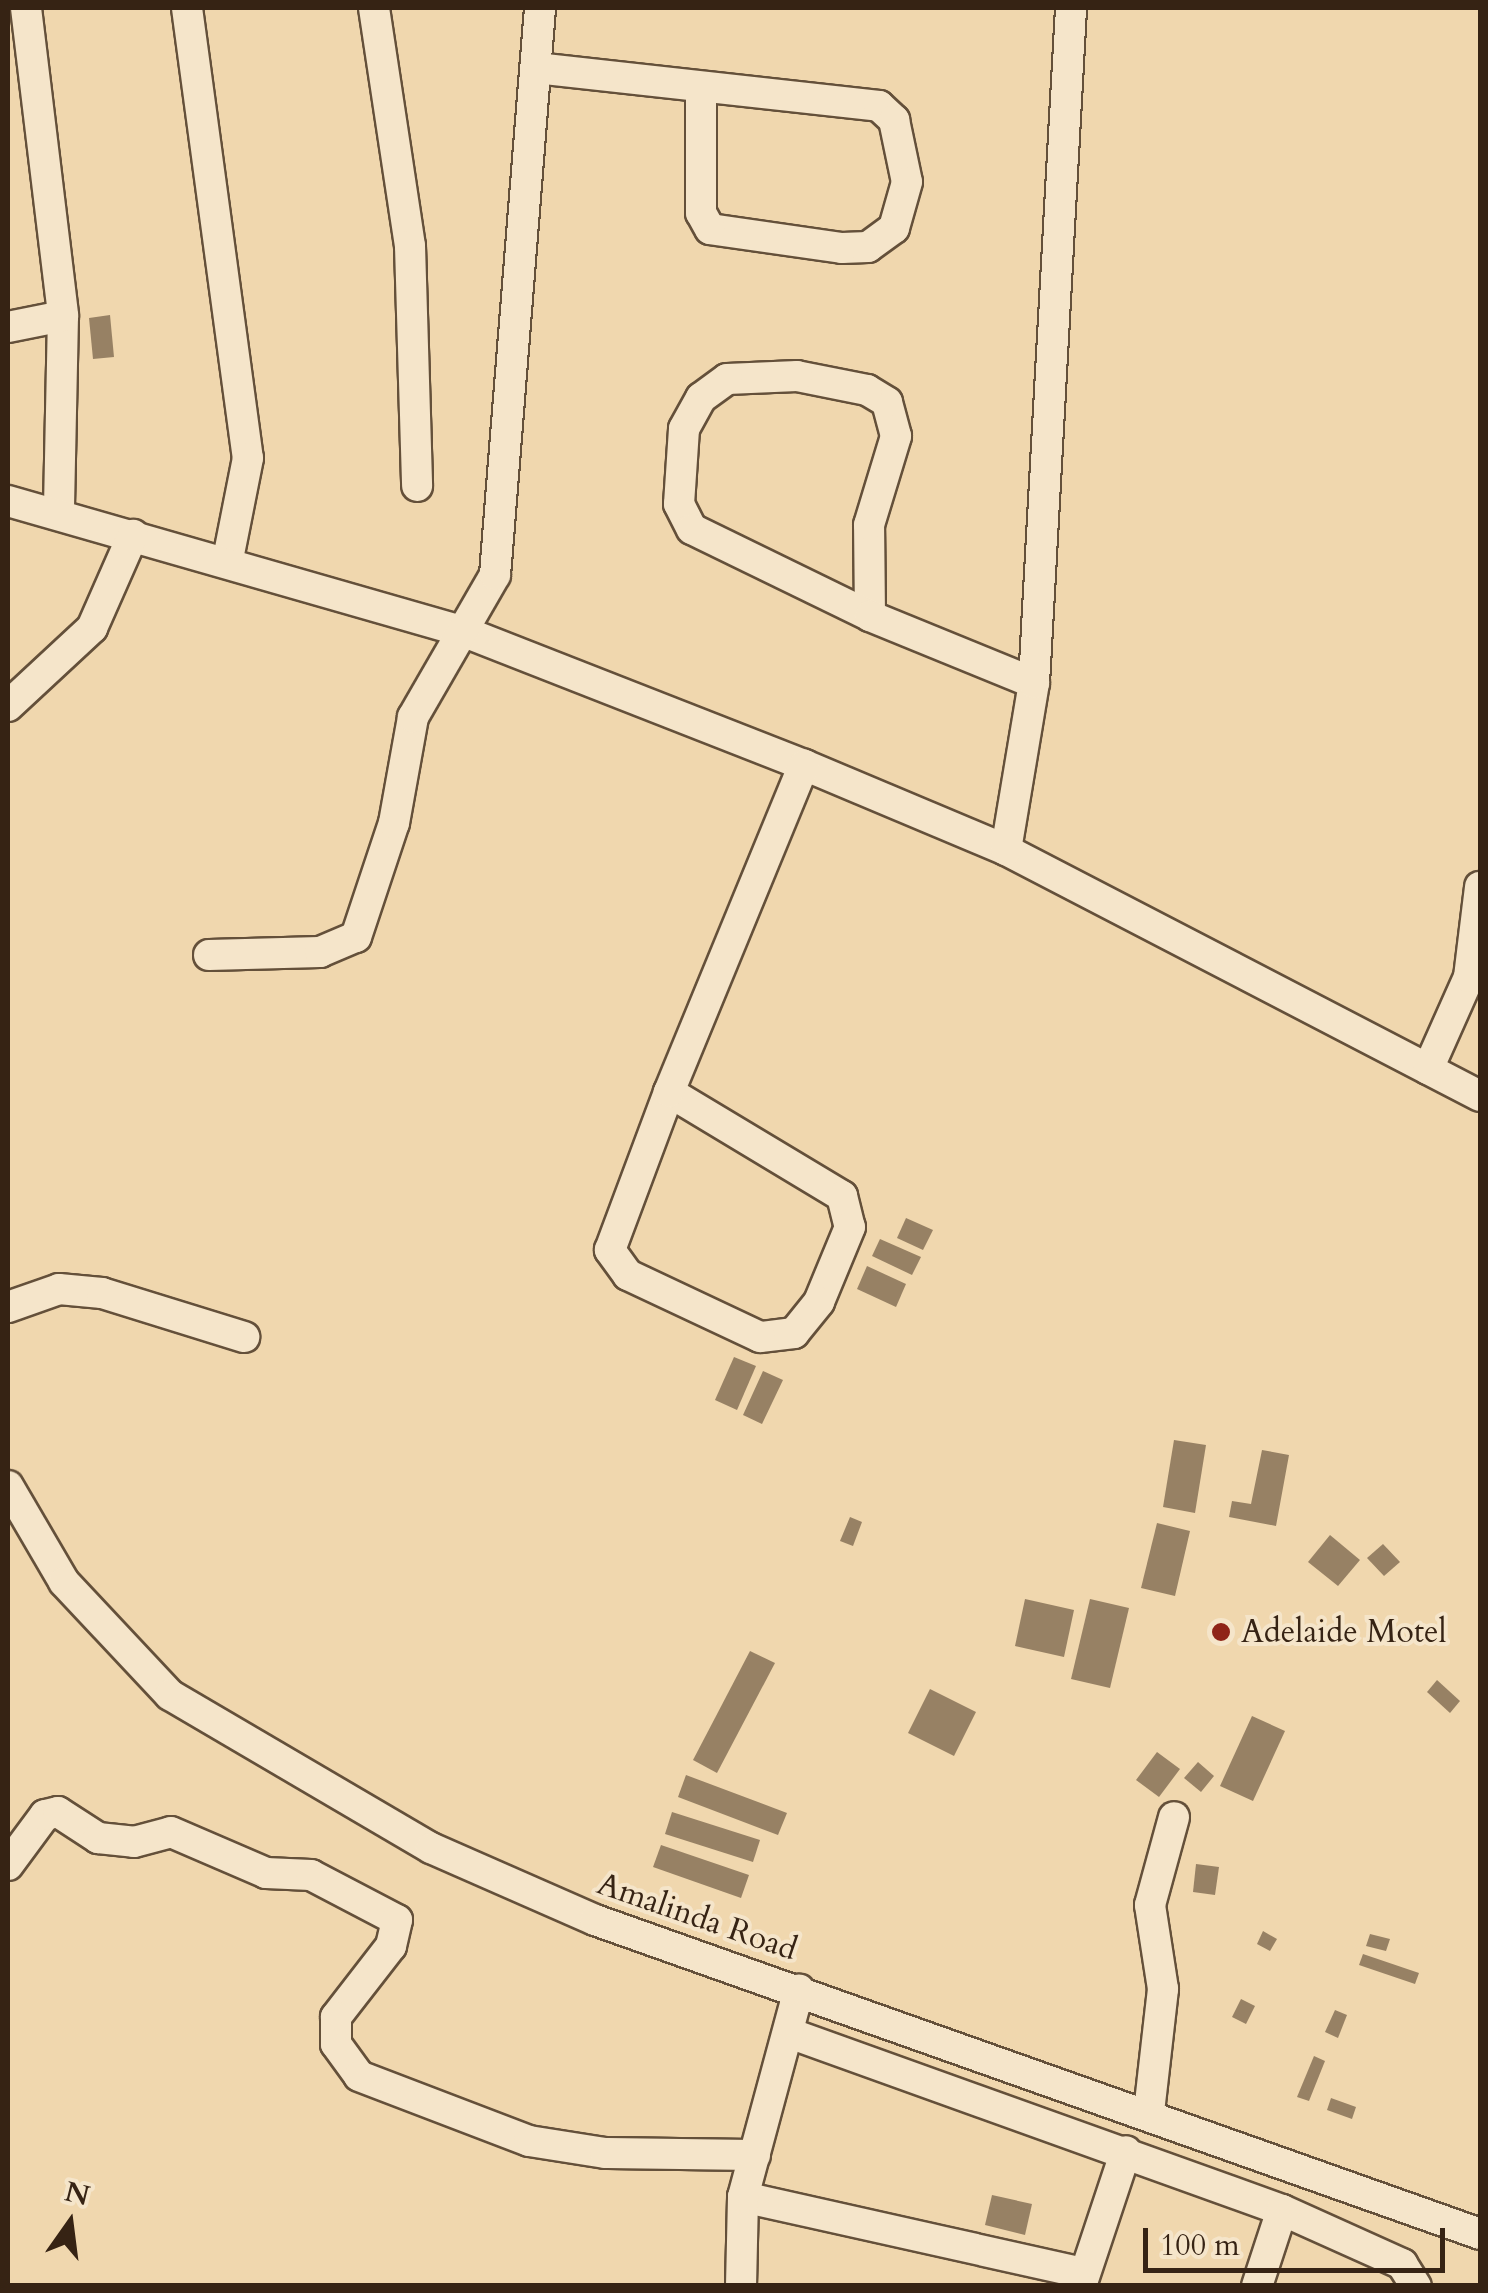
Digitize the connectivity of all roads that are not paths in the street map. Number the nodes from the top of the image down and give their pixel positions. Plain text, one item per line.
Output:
1 (26, 8) edge
2 (374, 8) edge
3 (540, 8) edge
4 (1071, 8) edge
5 (196, 9) edge
6 (536, 68) junction
7 (701, 87) junction
8 (64, 316) junction
9 (8, 327) edge
10 (418, 486) dead end
11 (8, 501) edge
12 (59, 512) junction
13 (133, 535) junction
14 (228, 559) junction
15 (870, 616) junction
16 (467, 634) junction
17 (1034, 682) junction
18 (8, 706) edge
19 (804, 765) junction
20 (1006, 850) junction
21 (1480, 887) edge
22 (209, 956) dead end
23 (1428, 1070) junction
24 (669, 1092) junction
25 (1480, 1096) edge
26 (10, 1296) edge
27 (244, 1336) dead end
28 (8, 1486) edge
29 (1174, 1817) dead end
30 (8, 1865) edge
31 (799, 1989) junction
32 (789, 2033) junction
33 (1149, 2112) junction
34 (1126, 2151) junction
35 (755, 2154) junction
36 (743, 2197) junction
37 (1282, 2210) junction
38 (1480, 2234) edge
39 (1083, 2279) edge
40 (742, 2286) edge
41 (1258, 2286) edge
42 (1416, 2286) edge

1 - 8 street
2 - 10 street
3 - 6 street
4 - 17 street
5 - 14 street
6 - 7 street
6 - 16 street
7 - 7 street
8 - 9 street
8 - 12 street
11 - 12 street
12 - 13 street
13 - 14 street
13 - 18 street
14 - 16 street
15 - 15 street
15 - 17 street
16 - 19 street
16 - 22 street
17 - 20 street
19 - 20 street
19 - 24 street
20 - 23 street
21 - 23 street
23 - 25 street
24 - 24 street
26 - 27 street
28 - 31 street, Amalinda Road
29 - 33 street
30 - 35 street
31 - 32 street
31 - 33 street, Amalinda Road
32 - 34 street
32 - 35 street
33 - 38 street, Amalinda Road
34 - 37 street
34 - 39 street
35 - 36 street
36 - 39 street
36 - 40 street
37 - 41 street
37 - 42 street

